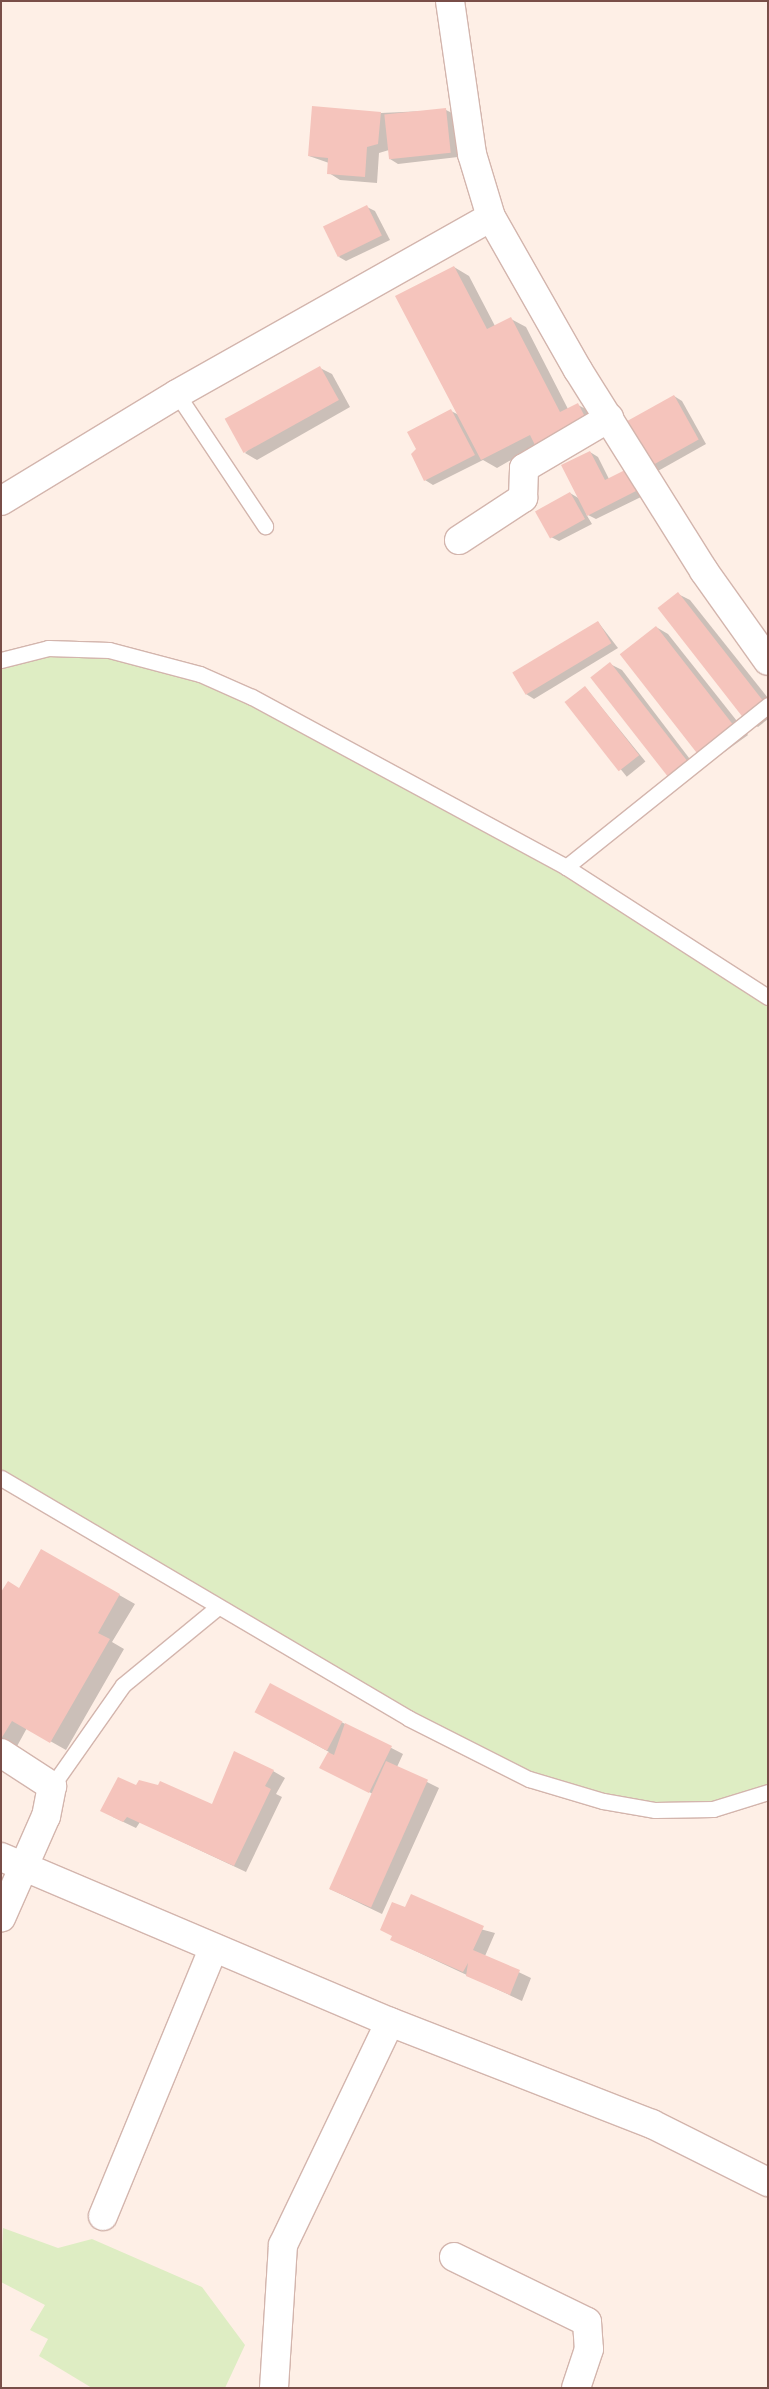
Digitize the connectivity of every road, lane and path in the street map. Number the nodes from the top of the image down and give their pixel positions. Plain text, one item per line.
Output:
1 (450, 1) edge
2 (491, 217) junction
3 (177, 394) junction
4 (608, 418) junction
5 (1, 501) edge
6 (265, 526) dead end
7 (459, 540) dead end
8 (1, 660) edge
9 (768, 661) edge
10 (768, 705) edge
11 (566, 867) junction
12 (768, 997) edge
13 (1, 1478) edge
14 (218, 1607) junction
15 (1, 1753) edge
16 (52, 1786) junction
17 (768, 1792) edge
18 (12, 1862) edge
19 (1, 1918) edge
20 (213, 1949) junction
21 (390, 2022) junction
22 (768, 2182) edge
23 (103, 2216) dead end
24 (454, 2257) dead end
25 (274, 2388) edge
26 (576, 2388) edge

1 - 2 street
2 - 3 street
2 - 4 street
3 - 5 street
3 - 6 lane
4 - 7 street
4 - 9 street
8 - 11 lane
10 - 11 lane
11 - 12 lane
13 - 14 lane
14 - 16 lane
14 - 17 lane
15 - 16 street
16 - 18 street
18 - 19 street
18 - 20 street
20 - 21 street
20 - 23 street
21 - 22 street
21 - 25 street
24 - 26 street

